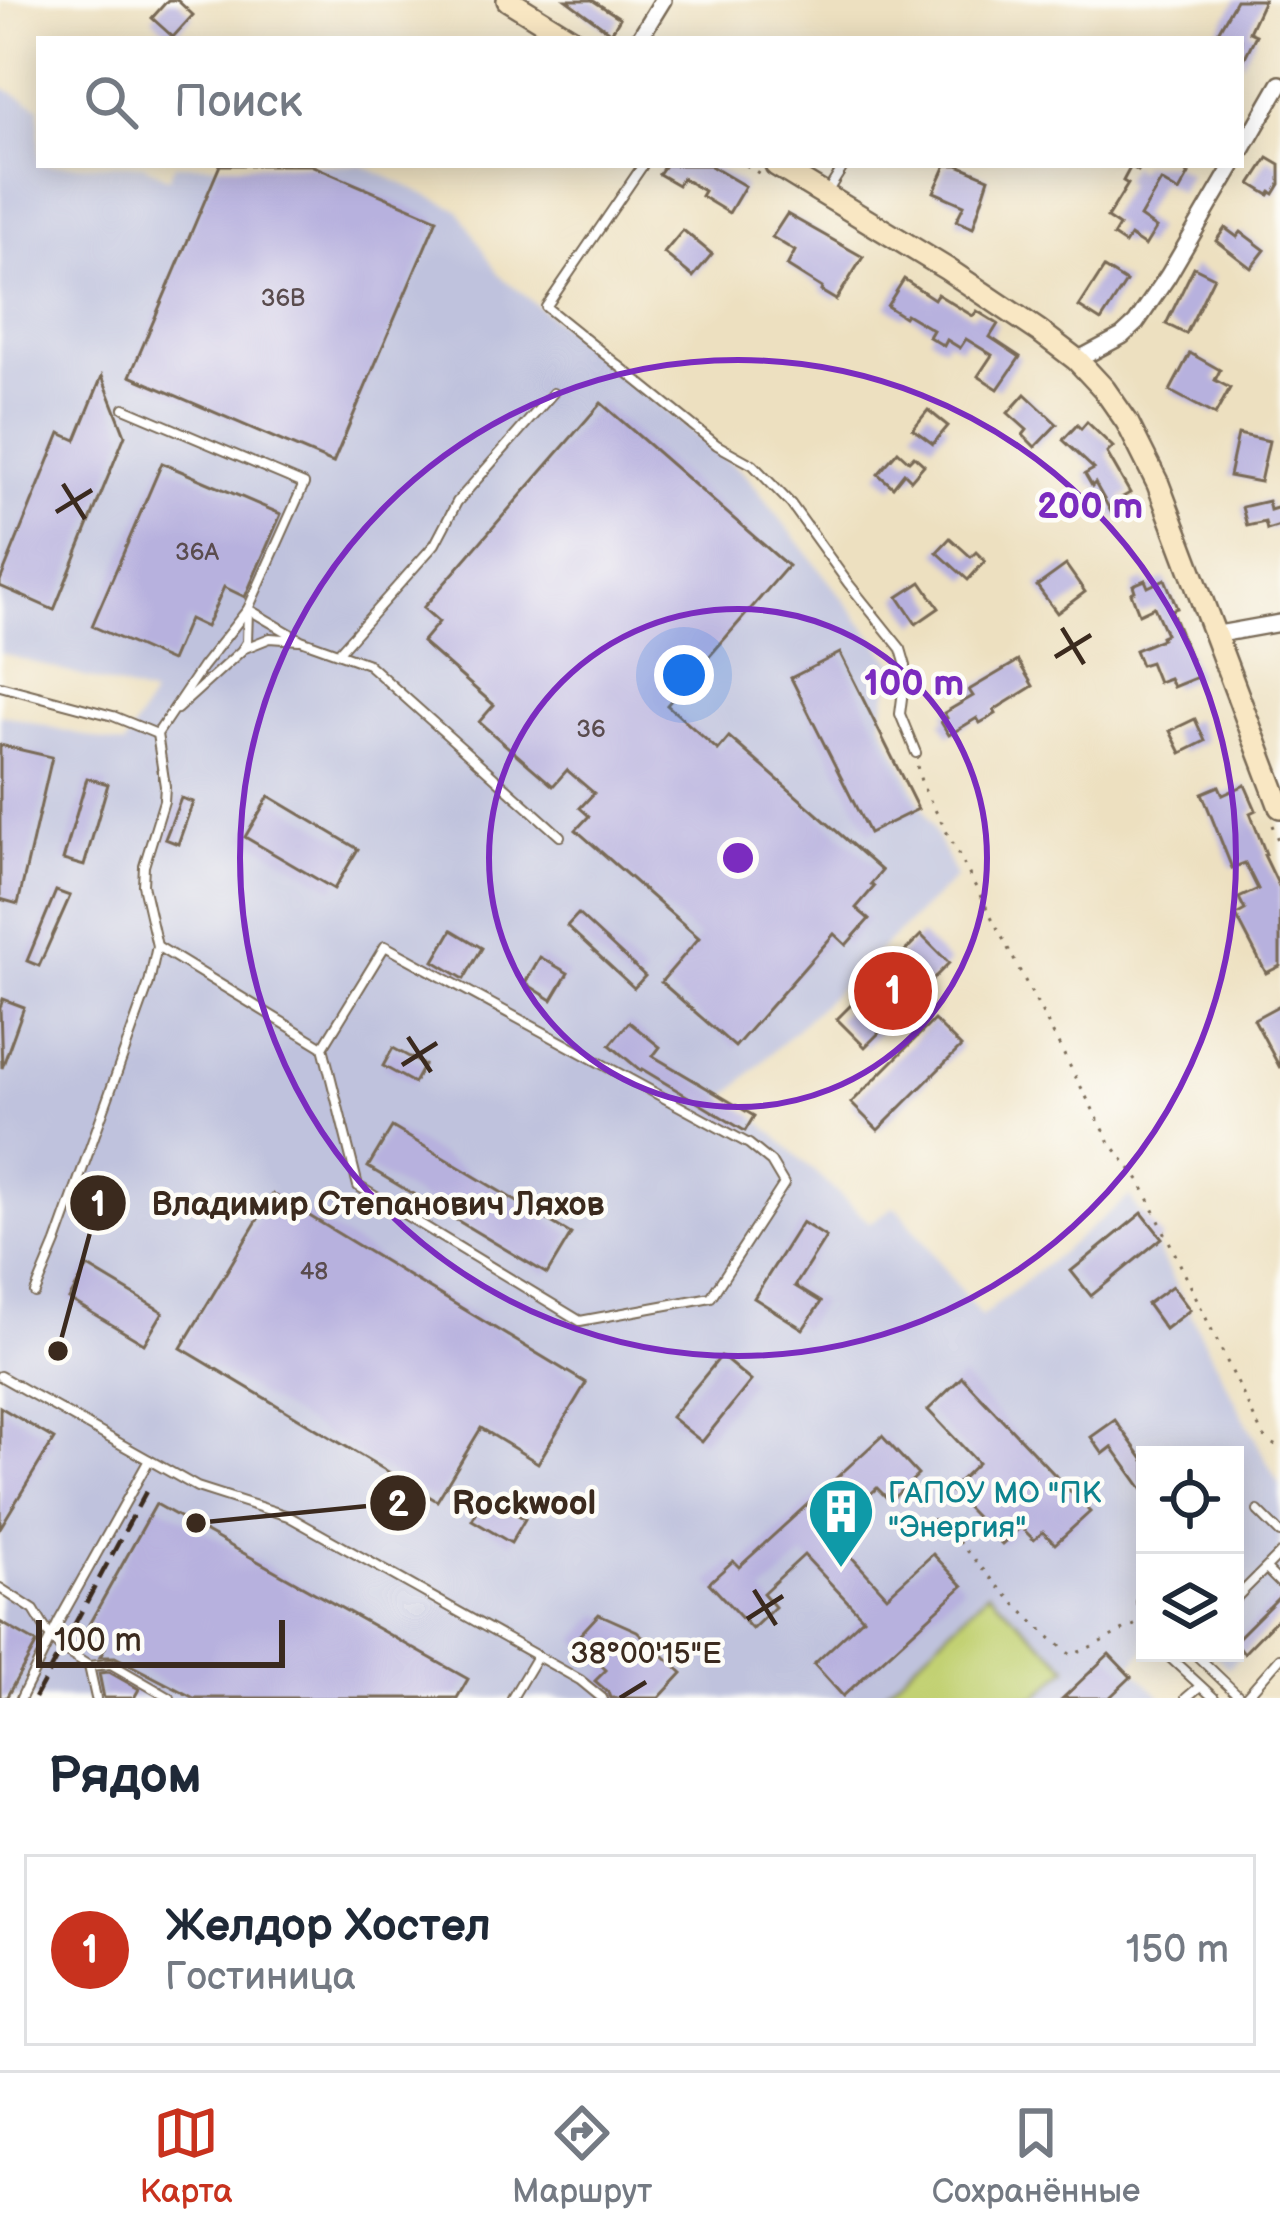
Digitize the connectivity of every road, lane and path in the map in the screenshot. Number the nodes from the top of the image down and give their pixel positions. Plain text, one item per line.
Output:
1 (508, 0) edge
2 (663, 0) edge
3 (566, 36) edge
4 (641, 36) edge
5 (1280, 84) edge
6 (1244, 147) edge
7 (641, 168) edge
8 (842, 168) edge
9 (1231, 168) edge
10 (770, 171) edge
11 (826, 195) junction
12 (1077, 360) junction
13 (553, 393) dead end
14 (124, 408) dead end
15 (248, 609) junction
16 (1280, 623) edge
17 (247, 626) junction
18 (1213, 635) junction
19 (270, 638) junction
20 (301, 640) junction
21 (242, 651) junction
22 (338, 653) junction
23 (0, 686) edge
24 (167, 718) junction
25 (157, 734) junction
26 (916, 753) joint
27 (1273, 808) edge
28 (560, 836) dead end
29 (1280, 845) edge
30 (157, 946) junction
31 (323, 1047) junction
32 (34, 1293) dead end
33 (0, 1376) edge
34 (1280, 1448) edge
35 (148, 1460) junction
36 (1258, 1511) dead end
37 (913, 1532) dead end
38 (1280, 1533) edge
39 (1280, 1554) edge
40 (1266, 1569) junction
41 (1280, 1583) edge
42 (0, 1588) edge
43 (1244, 1591) edge
44 (1136, 1625) edge
45 (51, 1638) junction
46 (537, 1656) junction
47 (1280, 1658) edge
48 (1175, 1662) edge
49 (1204, 1662) edge
50 (89, 1666) junction
51 (1200, 1686) junction
52 (21, 1698) edge
53 (96, 1698) edge
54 (170, 1698) edge
55 (512, 1698) edge
56 (602, 1698) edge
57 (1186, 1698) edge
58 (1214, 1698) edge
59 (1243, 1698) edge

1 - 3 street
2 - 4 street
5 - 6 street
7 - 26 lane
8 - 11 lane
9 - 12 street
10 - 11 street
11 - 12 street
12 - 18 street
13 - 22 lane
14 - 15 lane
15 - 17 lane
15 - 20 lane
15 - 24 lane
16 - 18 street
17 - 19 lane
17 - 21 lane
18 - 27 street
19 - 20 lane
19 - 21 lane
20 - 22 lane
21 - 24 lane
22 - 28 lane
23 - 25 lane
24 - 25 lane
25 - 30 lane
26 - 34 path
27 - 29 path
30 - 31 lane
30 - 32 lane
31 - 31 lane
33 - 35 lane
35 - 45 lane
35 - 46 lane
36 - 38 lane
37 - 44 path
39 - 40 lane
40 - 41 lane
40 - 43 lane
42 - 45 lane
45 - 50 lane
45 - 52 lane
46 - 55 lane
46 - 56 lane
47 - 59 lane
48 - 51 lane
49 - 59 lane
50 - 53 lane
50 - 54 lane
51 - 57 lane
51 - 58 lane

